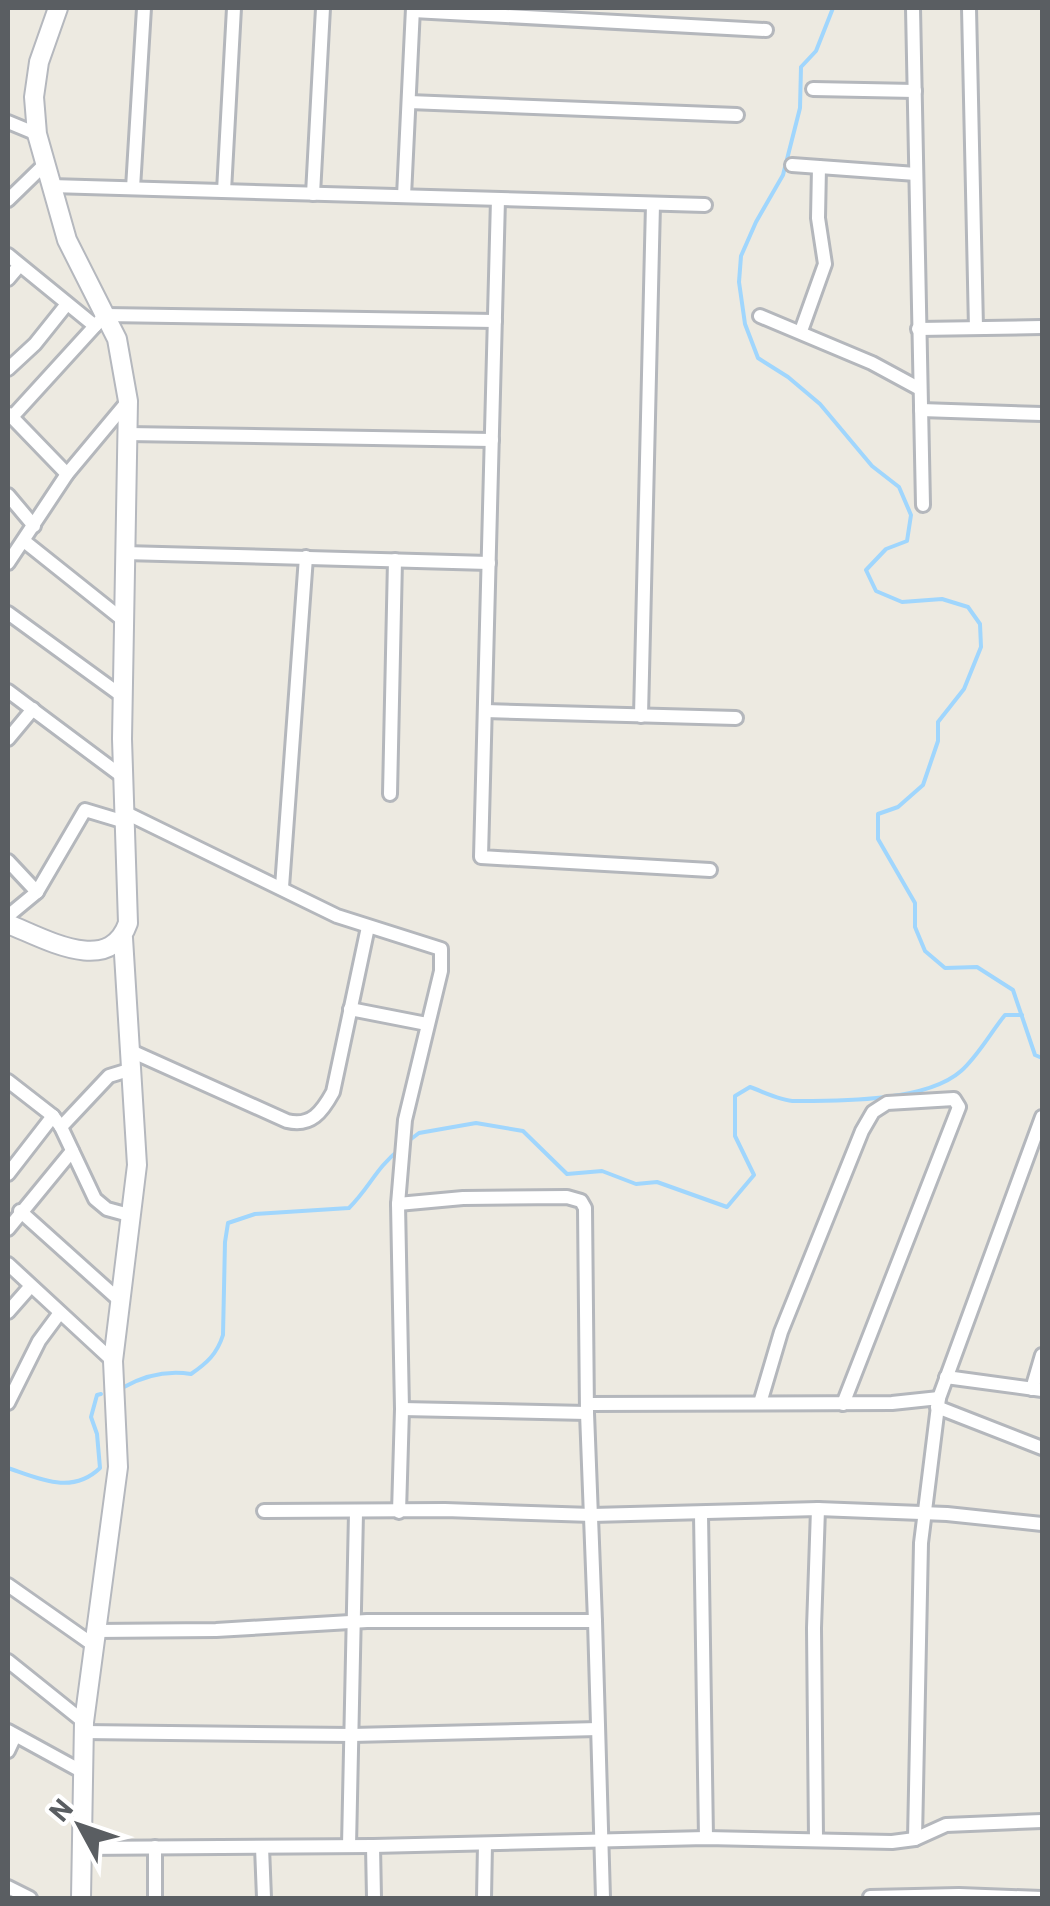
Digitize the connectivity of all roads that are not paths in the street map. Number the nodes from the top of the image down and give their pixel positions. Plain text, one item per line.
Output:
1 (58, 8) edge
2 (144, 8) edge
3 (234, 8) edge
4 (322, 8) edge
5 (914, 8) edge
6 (969, 8) edge
7 (413, 9) edge
8 (766, 30) dead end
9 (813, 89) dead end
10 (915, 91) junction
11 (409, 102) junction
12 (737, 115) dead end
13 (8, 122) edge
14 (37, 134) junction
15 (44, 165) junction
16 (792, 165) dead end
17 (819, 167) junction
18 (916, 174) junction
19 (50, 186) junction
20 (133, 188) junction
21 (224, 191) junction
22 (313, 194) junction
23 (404, 196) junction
24 (498, 199) junction
25 (8, 200) edge
26 (653, 204) junction
27 (706, 205) dead end
28 (8, 255) edge
29 (19, 266) junction
30 (8, 279) edge
31 (67, 304) junction
32 (760, 316) dead end
33 (100, 320) junction
34 (495, 321) junction
35 (1042, 327) edge
36 (976, 328) junction
37 (918, 329) junction
38 (801, 331) junction
39 (8, 369) edge
40 (920, 389) junction
41 (128, 401) junction
42 (920, 410) junction
43 (1042, 414) edge
44 (10, 415) edge
45 (127, 434) junction
46 (492, 440) junction
47 (68, 474) junction
48 (8, 495) edge
49 (923, 505) dead end
50 (34, 526) junction
51 (24, 541) junction
52 (124, 553) junction
53 (306, 558) junction
54 (395, 560) junction
55 (489, 562) junction
56 (8, 563) edge
57 (8, 613) edge
58 (123, 620) junction
59 (8, 691) edge
60 (122, 696) junction
61 (33, 709) junction
62 (485, 711) junction
63 (641, 716) junction
64 (736, 718) dead end
65 (8, 739) edge
66 (123, 777) junction
67 (390, 794) dead end
68 (124, 817) junction
69 (8, 861) edge
70 (710, 870) dead end
71 (282, 887) junction
72 (37, 892) junction
73 (8, 916) edge
74 (8, 924) edge
75 (368, 927) junction
76 (123, 938) junction
77 (350, 1009) junction
78 (427, 1024) junction
79 (132, 1060) junction
80 (8, 1081) edge
81 (1042, 1117) edge
82 (57, 1121) junction
83 (72, 1151) junction
84 (8, 1174) edge
85 (398, 1204) junction
86 (20, 1212) junction
87 (129, 1215) junction
88 (8, 1229) edge
89 (8, 1264) edge
90 (30, 1287) junction
91 (118, 1298) junction
92 (8, 1312) edge
93 (59, 1314) junction
94 (1042, 1355) edge
95 (113, 1361) junction
96 (946, 1377) junction
97 (1037, 1389) edge
98 (938, 1402) junction
99 (760, 1403) junction
100 (8, 1404) edge
101 (843, 1404) junction
102 (402, 1409) junction
103 (587, 1409) junction
104 (1042, 1448) edge
105 (818, 1509) junction
106 (264, 1511) dead end
107 (399, 1512) junction
108 (356, 1513) junction
109 (922, 1513) junction
110 (701, 1514) junction
111 (592, 1516) junction
112 (1042, 1524) edge
113 (8, 1585) edge
114 (595, 1620) junction
115 (352, 1622) junction
116 (93, 1638) junction
117 (8, 1661) edge
118 (83, 1727) junction
119 (598, 1729) junction
120 (11, 1734) edge
121 (352, 1735) junction
122 (8, 1751) edge
123 (81, 1771) junction
124 (1042, 1821) edge
125 (706, 1838) junction
126 (816, 1838) junction
127 (916, 1839) junction
128 (603, 1841) junction
129 (485, 1844) junction
130 (350, 1846) junction
131 (374, 1846) junction
132 (262, 1847) junction
133 (80, 1848) junction
134 (155, 1848) junction
135 (8, 1887) edge
136 (870, 1897) edge
137 (959, 1897) edge
138 (30, 1898) edge
139 (81, 1898) edge
140 (155, 1898) edge
141 (264, 1898) edge
142 (374, 1898) edge
143 (484, 1898) edge
144 (603, 1898) edge
145 (610, 1898) edge
146 (1042, 1898) edge

1 - 14 main road
2 - 20 street
3 - 21 street
4 - 22 street
5 - 10 street
6 - 36 street
7 - 8 street
7 - 11 street
9 - 10 street
10 - 18 street
11 - 12 street
11 - 23 street
13 - 14 street
14 - 15 main road
15 - 19 main road
15 - 25 street
16 - 17 street
17 - 18 street
17 - 38 street
18 - 37 street
19 - 20 street
19 - 33 main road
20 - 21 street
21 - 22 street
22 - 23 street
23 - 24 street
24 - 26 street
24 - 34 street
26 - 27 street
26 - 63 street
28 - 29 street
29 - 30 street
29 - 31 street
31 - 33 street
31 - 39 street
32 - 38 street
33 - 34 street
33 - 41 main road
33 - 44 street
34 - 46 street
35 - 36 street
36 - 37 street
37 - 40 street
38 - 40 street
40 - 42 street
41 - 45 main road
41 - 47 street
42 - 43 street
42 - 49 street
44 - 47 street
45 - 46 street
45 - 52 main road
46 - 55 street
47 - 50 street
48 - 50 street
50 - 51 street
51 - 56 street
51 - 58 street
52 - 53 street
52 - 58 main road
53 - 54 street
53 - 71 street
54 - 55 street
54 - 67 street
55 - 62 street
57 - 60 street
58 - 60 main road
59 - 61 street
60 - 66 main road
61 - 65 street
61 - 66 street
62 - 63 street
62 - 70 street
63 - 64 street
66 - 68 main road
68 - 71 street
68 - 72 street
68 - 76 main road
69 - 72 street
71 - 75 street
72 - 73 street
74 - 76 main road
75 - 77 street
75 - 78 street
76 - 79 main road
77 - 78 street
77 - 79 street
78 - 85 street
79 - 82 street
79 - 87 main road
80 - 82 street
81 - 96 street
82 - 83 street
82 - 84 street
83 - 86 street
83 - 87 street
85 - 102 street
85 - 103 street
86 - 88 street
86 - 91 street
87 - 91 main road
89 - 90 street
90 - 92 street
90 - 93 street
91 - 95 main road
93 - 95 street
93 - 100 street
94 - 97 street
95 - 116 main road
96 - 97 street
96 - 98 street
98 - 101 street
98 - 104 street
98 - 109 street
99 - 101 street
99 - 101 street
99 - 103 street
102 - 103 street
102 - 107 street
103 - 111 street
105 - 109 street
105 - 110 street
105 - 126 street
106 - 108 street
107 - 108 street
107 - 111 street
108 - 115 street
109 - 112 street
109 - 127 street
110 - 111 street
110 - 125 street
111 - 114 street
113 - 116 street
114 - 115 street
114 - 119 street
115 - 116 street
115 - 121 street
116 - 118 main road
117 - 118 street
118 - 121 street
118 - 123 main road
119 - 121 street
119 - 128 street
120 - 122 street
120 - 123 street
121 - 130 street
123 - 133 main road
124 - 127 street
125 - 126 street
125 - 128 street
126 - 127 street
128 - 129 street
128 - 144 street
129 - 131 street
129 - 143 street
130 - 131 street
130 - 132 street
131 - 142 street
132 - 134 street
132 - 141 street
133 - 134 street
133 - 139 main road
134 - 140 street
135 - 138 street
136 - 137 street
137 - 146 street
144 - 145 street

